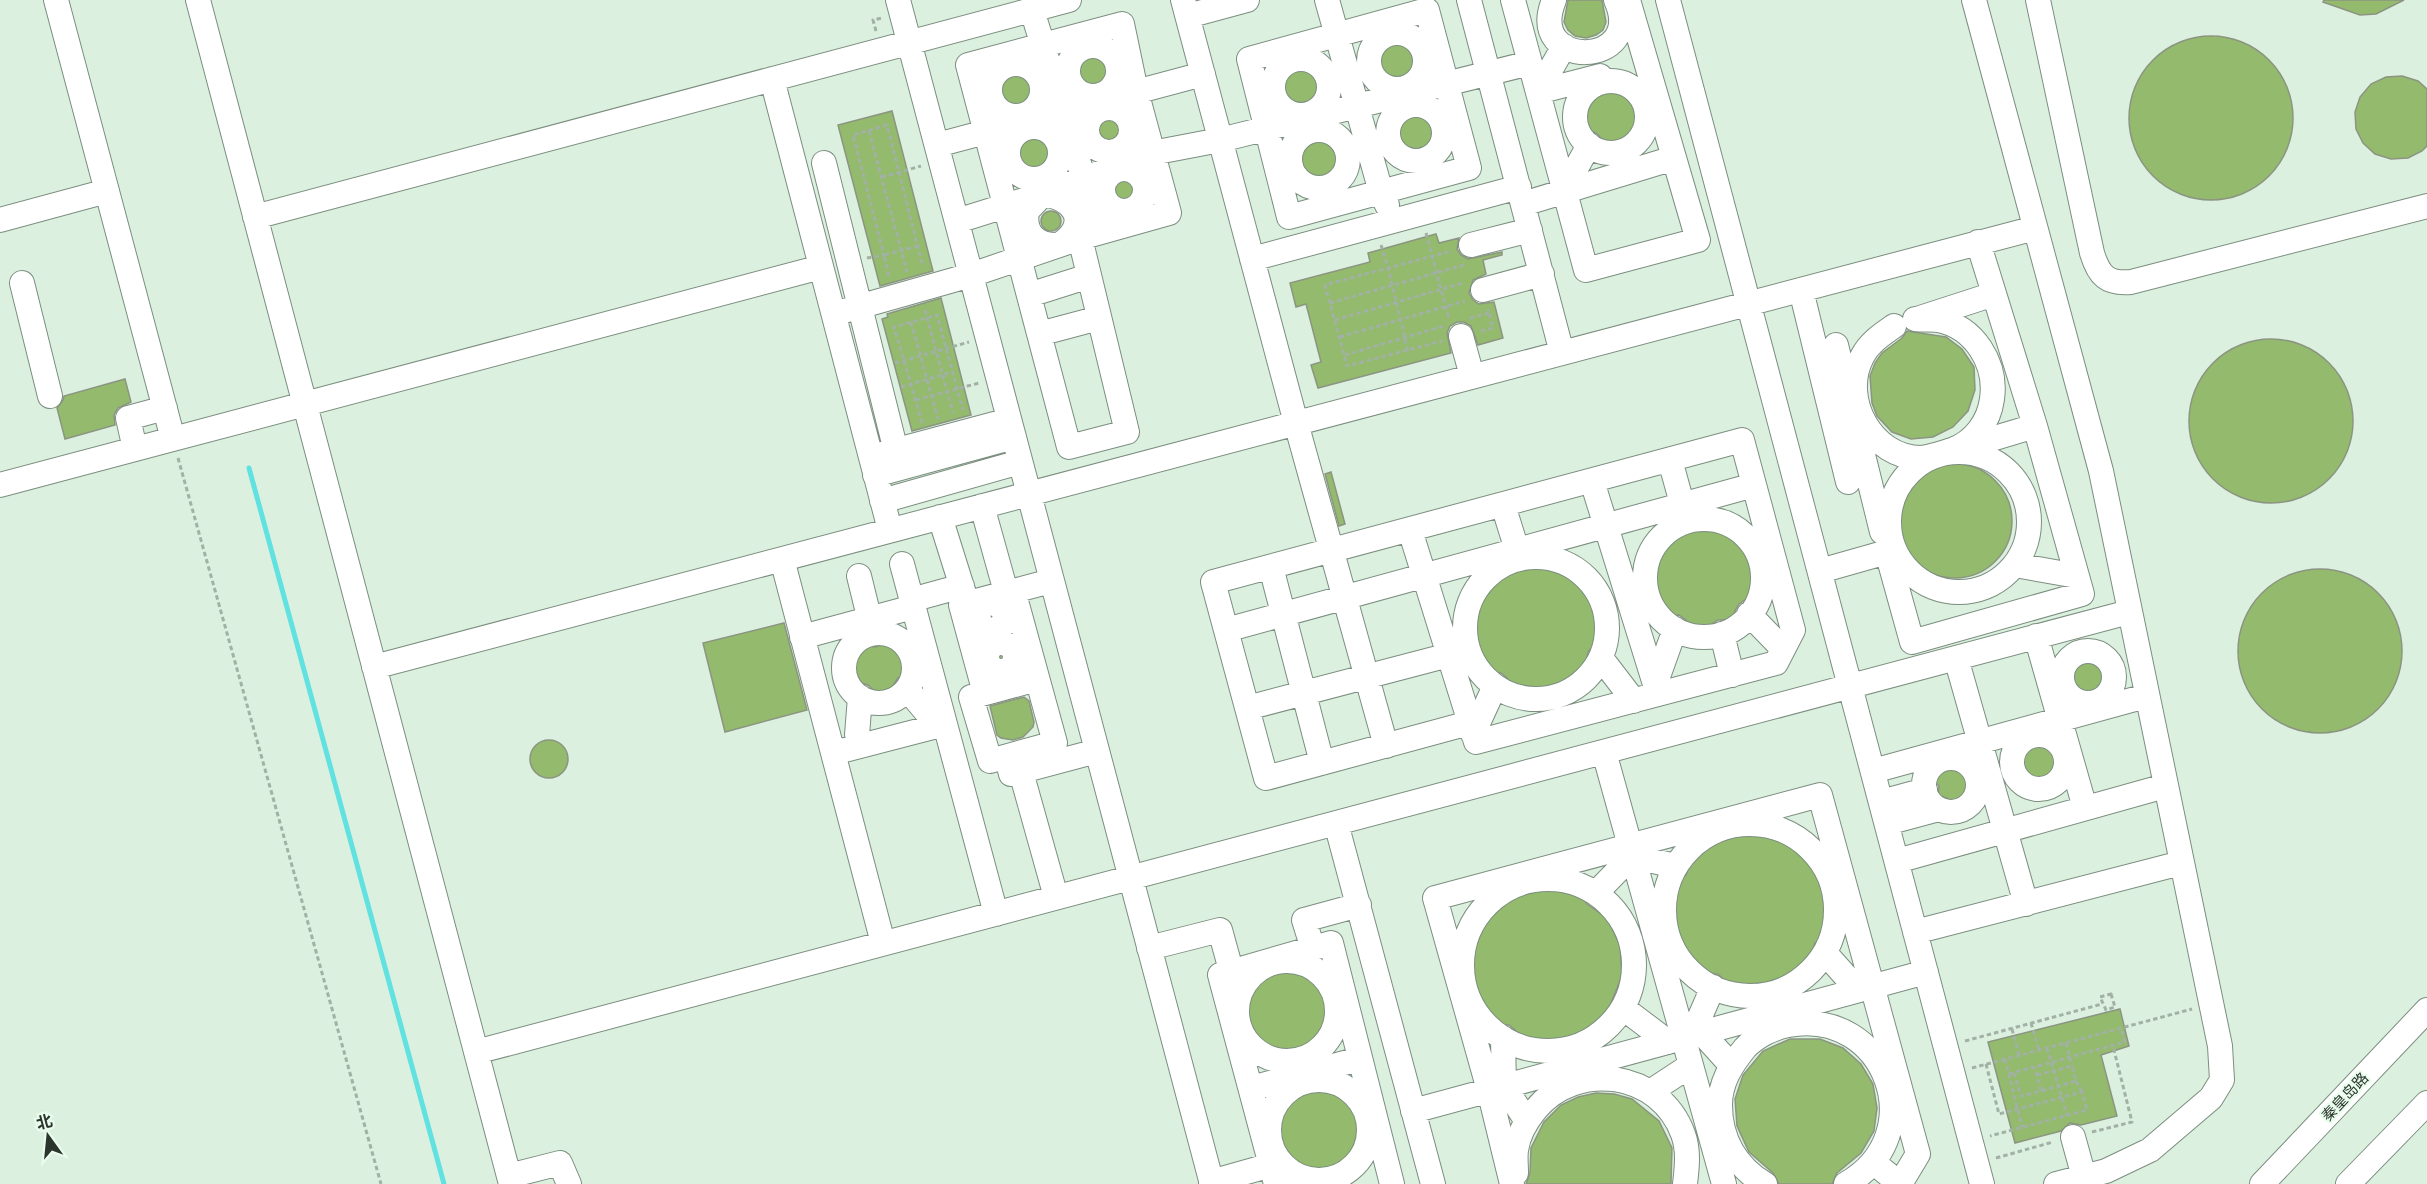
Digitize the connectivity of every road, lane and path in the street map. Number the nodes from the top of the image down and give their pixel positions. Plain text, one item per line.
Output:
1 (56, 0) edge
2 (198, 0) edge
3 (898, 0) edge
4 (1069, 0) edge
5 (1247, 0) edge
6 (1327, 0) edge
7 (1469, 0) edge
8 (1512, 0) edge
9 (1668, 0) edge
10 (1974, 0) edge
11 (2038, 0) edge
12 (1623, 3) edge
13 (1022, 8) edge
14 (1186, 8) edge
15 (1552, 16) edge
16 (1336, 35) junction
17 (1522, 35) junction
18 (1615, 37) junction
19 (910, 43) junction
20 (1043, 45) junction
21 (1595, 52) junction
22 (1530, 63) junction
23 (1646, 64) junction
24 (1203, 74) junction
25 (1489, 74) junction
26 (772, 79) junction
27 (1602, 79) junction
28 (1538, 92) junction
29 (1272, 94) junction
30 (1646, 99) junction
31 (1383, 105) junction
32 (1359, 106) junction
33 (1063, 111) junction
34 (1575, 117) junction
35 (1309, 121) junction
36 (1267, 128) junction
37 (1645, 130) junction
38 (1549, 131) junction
39 (870, 132) junction
40 (1076, 140) junction
41 (1220, 140) junction
42 (1589, 145) junction
43 (939, 152) junction
44 (1674, 158) junction
45 (1287, 160) junction
46 (1621, 163) junction
47 (824, 164) dead end
48 (899, 172) junction
49 (882, 177) junction
50 (1564, 190) junction
51 (106, 191) junction
52 (1381, 192) junction
53 (1521, 196) junction
54 (2427, 206) edge
55 (255, 217) junction
56 (0, 220) edge
57 (957, 221) junction
58 (1385, 223) junction
59 (1019, 227) junction
60 (2035, 228) junction
61 (1530, 230) junction
62 (1978, 242) junction
63 (1471, 245) junction
64 (918, 246) junction
65 (901, 251) junction
66 (884, 255) junction
67 (1432, 256) junction
68 (1252, 259) junction
69 (848, 261) junction
70 (821, 267) junction
71 (1388, 268) junction
72 (1437, 273) junction
73 (1542, 274) junction
74 (971, 275) junction
75 (896, 276) dead end
76 (1089, 276) junction
77 (22, 283) dead end
78 (1392, 286) junction
79 (1441, 289) junction
80 (1801, 290) junction
81 (1029, 295) junction
82 (1985, 297) junction
83 (1486, 300) junction
84 (1396, 302) junction
85 (1330, 303) junction
86 (1749, 303) junction
87 (859, 307) junction
88 (1445, 307) junction
89 (833, 314) junction
90 (927, 318) junction
91 (1099, 318) junction
92 (1335, 320) junction
93 (1400, 320) junction
94 (911, 322) junction
95 (1905, 323) junction
96 (1466, 327) junction
97 (1960, 328) junction
98 (1039, 334) junction
99 (1405, 337) junction
100 (1340, 338) junction
101 (946, 348) junction
102 (1829, 350) junction
103 (937, 351) junction
104 (1408, 351) junction
105 (1562, 352) junction
106 (920, 355) junction
107 (1345, 355) junction
108 (2013, 355) junction
109 (1861, 358) junction
110 (904, 360) junction
111 (1989, 363) junction
112 (952, 372) junction
113 (943, 375) junction
114 (1472, 376) junction
115 (927, 379) junction
116 (911, 384) junction
117 (957, 389) junction
118 (948, 391) junction
119 (881, 392) junction
120 (50, 396) dead end
121 (932, 396) junction
122 (915, 400) junction
123 (306, 403) junction
124 (165, 408) junction
125 (1991, 409) junction
126 (1296, 423) junction
127 (1011, 428) junction
128 (976, 429) junction
129 (2024, 429) junction
130 (946, 431) junction
131 (173, 439) junction
132 (1878, 441) junction
133 (135, 449) junction
134 (1943, 453) junction
135 (908, 454) junction
136 (1670, 460) junction
137 (1020, 462) junction
138 (873, 466) junction
139 (2000, 466) junction
140 (992, 471) junction
141 (1864, 475) junction
142 (955, 481) junction
143 (1592, 481) junction
144 (0, 485) edge
145 (1748, 487) junction
146 (2053, 488) junction
147 (922, 490) junction
148 (1896, 491) junction
149 (1029, 494) junction
150 (2024, 495) junction
151 (882, 501) junction
152 (1503, 505) junction
153 (982, 506) junction
154 (1684, 513) junction
155 (935, 519) junction
156 (1608, 525) junction
157 (1735, 527) junction
158 (890, 530) junction
159 (1410, 530) junction
160 (1517, 550) junction
161 (1330, 551) junction
162 (1651, 551) junction
163 (1887, 552) junction
164 (1766, 557) junction
165 (782, 559) junction
166 (902, 564) dead end
167 (2015, 565) junction
168 (1271, 567) junction
169 (1579, 570) junction
170 (1820, 571) junction
171 (1428, 574) junction
172 (859, 576) dead end
173 (2077, 576) junction
174 (1916, 578) junction
175 (1051, 580) junction
176 (1975, 591) junction
177 (1344, 597) junction
178 (1472, 597) junction
179 (1639, 599) junction
180 (913, 607) junction
181 (1606, 610) junction
182 (1283, 614) junction
183 (2120, 614) junction
184 (1749, 615) junction
185 (1984, 622) junction
186 (2076, 626) junction
187 (1908, 628) junction
188 (833, 629) junction
189 (1675, 629) junction
190 (880, 630) junction
191 (1226, 630) junction
192 (1722, 634) junction
193 (802, 637) junction
194 (2037, 639) junction
195 (852, 646) junction
196 (1783, 649) junction
197 (1459, 652) junction
198 (920, 658) junction
199 (1601, 658) junction
200 (1956, 658) junction
201 (1001, 665) junction
202 (2140, 665) junction
203 (374, 667) junction
204 (1732, 675) junction
205 (1366, 677) junction
206 (1495, 686) junction
207 (1850, 686) junction
208 (907, 688) junction
209 (1656, 690) junction
210 (1304, 693) junction
211 (860, 697) junction
212 (1546, 698) junction
213 (2141, 698) junction
214 (1634, 701) junction
215 (884, 702) junction
216 (2071, 704) junction
217 (1247, 708) junction
218 (1553, 722) junction
219 (941, 725) junction
220 (1471, 728) junction
221 (857, 735) dead end
222 (896, 737) junction
223 (1386, 746) junction
224 (1097, 751) junction
225 (1604, 752) junction
226 (833, 753) junction
227 (1980, 755) junction
228 (1941, 756) junction
229 (2013, 759) junction
230 (1322, 763) junction
231 (1873, 771) junction
232 (2054, 784) junction
233 (2165, 786) junction
234 (1997, 800) junction
235 (1946, 804) junction
236 (2085, 808) junction
237 (1884, 812) junction
238 (2053, 817) junction
239 (1826, 818) junction
240 (1336, 823) junction
241 (1727, 824) junction
242 (2006, 830) junction
243 (1798, 838) junction
244 (1965, 842) junction
245 (1631, 851) junction
246 (1897, 861) junction
247 (2181, 863) junction
248 (1675, 866) junction
249 (1131, 877) junction
250 (1525, 878) junction
251 (1837, 878) junction
252 (1454, 893) junction
253 (1596, 893) junction
254 (1056, 897) junction
255 (2026, 904) junction
256 (1359, 905) junction
257 (996, 914) junction
258 (1473, 921) junction
259 (1658, 926) junction
260 (1916, 932) junction
261 (1629, 935) junction
262 (883, 943) junction
263 (1149, 948) junction
264 (1314, 953) junction
265 (1825, 953) junction
266 (1926, 972) junction
267 (1232, 978) junction
268 (1713, 987) junction
269 (1858, 991) junction
270 (1340, 995) junction
271 (2102, 1004) junction
272 (2211, 1004) junction
273 (1623, 1008) junction
274 (1778, 1010) junction
275 (2427, 1010) edge
276 (1234, 1019) junction
277 (2031, 1023) junction
278 (2121, 1028) junction
279 (2012, 1029) junction
280 (1842, 1031) junction
281 (1687, 1037) junction
282 (1503, 1038) junction
283 (1328, 1041) junction
284 (2066, 1042) junction
285 (2113, 1046) junction
286 (1946, 1047) junction
287 (2048, 1048) junction
288 (1255, 1050) junction
289 (2040, 1050) junction
290 (476, 1052) junction
291 (2019, 1055) junction
292 (2070, 1058) junction
293 (2005, 1059) junction
294 (1358, 1062) junction
295 (2052, 1063) junction
296 (1986, 1064) junction
297 (1574, 1065) junction
298 (1691, 1065) junction
299 (1731, 1065) junction
300 (2072, 1065) junction
301 (2035, 1067) junction
302 (2054, 1070) junction
303 (1302, 1072) junction
304 (1953, 1073) junction
305 (2014, 1073) junction
306 (2009, 1074) junction
307 (2037, 1075) junction
308 (1892, 1076) junction
309 (2076, 1081) junction
310 (1252, 1085) junction
311 (2058, 1086) junction
312 (1344, 1088) junction
313 (1496, 1088) junction
314 (2041, 1091) junction
315 (1650, 1092) junction
316 (2082, 1092) junction
317 (2021, 1096) junction
318 (2015, 1098) junction
319 (2062, 1098) junction
320 (1278, 1101) junction
321 (2427, 1103) edge
322 (2018, 1110) junction
323 (1415, 1120) junction
324 (1526, 1120) junction
325 (2070, 1126) junction
326 (2022, 1127) junction
327 (1709, 1128) junction
328 (1683, 1133) junction
329 (1380, 1136) junction
330 (1360, 1159) junction
331 (1873, 1162) junction
332 (1977, 1163) edge
333 (1281, 1176) edge
334 (2084, 1177) junction
335 (510, 1180) edge
336 (1328, 1182) edge
337 (1211, 1183) edge
338 (1762, 1183) edge
339 (381, 1184) edge
340 (569, 1184) edge
341 (1389, 1184) edge
342 (1433, 1184) edge
343 (1512, 1184) edge
344 (1518, 1184) edge
345 (1686, 1184) edge
346 (1724, 1184) edge
347 (1846, 1184) edge
348 (2056, 1184) edge
349 (2262, 1184) edge
350 (2348, 1184) edge

1 - 51 street
2 - 55 street
3 - 19 street
4 - 13 street
5 - 14 street
6 - 16 street
7 - 25 street
8 - 17 street
9 - 86 street
10 - 60 street
11 - 54 street
12 - 18 street
12 - 23 street
13 - 19 street
13 - 20 street
14 - 24 street
15 - 17 street
15 - 21 street
15 - 28 street
16 - 31 street
16 - 31 street
16 - 31 street
17 - 22 street
18 - 21 street
18 - 23 street
19 - 26 street
19 - 43 street
20 - 40 street
20 - 40 street
20 - 40 street
21 - 27 street
22 - 25 street
22 - 28 street
23 - 27 street
23 - 30 street
24 - 40 street
24 - 41 street
25 - 31 street
25 - 53 street
26 - 55 street
26 - 70 street
27 - 28 street
27 - 30 street
27 - 34 street
28 - 34 street
28 - 38 street
29 - 31 street
29 - 31 street
29 - 35 street
29 - 36 street
30 - 37 street
30 - 44 street
31 - 31 street
31 - 31 street
31 - 32 street
31 - 32 street
31 - 32 street
31 - 35 street
31 - 35 street
31 - 45 street
31 - 45 street
31 - 52 street
31 - 52 street
31 - 52 street
31 - 52 street
31 - 52 street
32 - 35 street
33 - 40 street
33 - 40 street
33 - 40 street
33 - 40 street
34 - 38 street
34 - 42 street
35 - 36 street
35 - 45 street
36 - 41 street
36 - 45 street
37 - 44 street
37 - 46 street
38 - 50 street
39 - 48 path
39 - 49 path
39 - 66 path
40 - 40 street
40 - 40 street
40 - 41 street
40 - 43 street
40 - 59 street
40 - 59 street
40 - 59 street
40 - 76 street
41 - 68 street
42 - 46 street
42 - 50 street
43 - 48 path
43 - 57 street
44 - 46 street
44 - 50 street
46 - 50 street
47 - 69 street
48 - 49 path
48 - 64 path
49 - 65 path
50 - 53 street
51 - 56 street
51 - 124 street
52 - 58 street
53 - 58 street
53 - 61 street
55 - 123 street
57 - 59 street
57 - 74 street
58 - 68 street
58 - 71 path
59 - 74 street
59 - 81 street
60 - 62 street
60 - 183 street
61 - 63 street
61 - 73 street
62 - 80 street
62 - 82 street
63 - 67 path
63 - 72 path
64 - 65 path
64 - 65 path
65 - 66 path
66 - 69 path
66 - 75 path
67 - 71 path
67 - 72 path
68 - 126 street
69 - 87 street
70 - 89 street
70 - 123 street
71 - 78 path
71 - 85 path
72 - 78 path
72 - 79 path
73 - 83 street
73 - 105 street
74 - 87 street
74 - 127 street
76 - 81 street
76 - 91 street
77 - 120 street
78 - 84 path
78 - 85 path
79 - 83 path
79 - 84 path
79 - 88 path
80 - 86 street
80 - 102 street
81 - 98 street
82 - 95 street
82 - 97 street
82 - 108 street
83 - 88 path
83 - 96 path
83 - 96 path
84 - 92 path
84 - 93 path
85 - 92 path
86 - 105 street
86 - 170 street
87 - 89 street
87 - 119 street
88 - 93 path
88 - 99 path
89 - 138 street
90 - 94 path
90 - 101 path
90 - 103 path
91 - 98 street
91 - 98 street
92 - 100 path
93 - 99 path
93 - 100 path
94 - 106 path
94 - 110 path
95 - 97 street
95 - 102 street
95 - 109 street
96 - 104 path
96 - 114 street
97 - 111 street
99 - 104 path
99 - 107 path
100 - 107 path
101 - 103 path
101 - 112 path
102 - 109 street
102 - 141 street
102 - 141 street
103 - 106 path
103 - 113 path
104 - 107 path
105 - 114 street
106 - 110 path
106 - 115 path
108 - 111 street
108 - 129 street
109 - 132 street
110 - 116 path
111 - 125 street
112 - 113 path
112 - 117 path
113 - 115 path
113 - 118 path
114 - 126 street
115 - 116 path
115 - 121 path
116 - 119 path
116 - 122 path
117 - 118 path
117 - 128 path
118 - 121 path
118 - 130 path
119 - 135 street
121 - 122 path
121 - 130 path
122 - 130 path
123 - 131 street
123 - 203 street
124 - 131 street
124 - 133 street
125 - 129 street
125 - 134 street
126 - 149 street
126 - 161 street
127 - 128 street
127 - 137 street
128 - 130 street
128 - 140 street
129 - 134 street
129 - 139 street
129 - 146 street
130 - 135 street
130 - 142 street
131 - 133 street
131 - 339 path
132 - 134 street
132 - 141 street
133 - 144 street
134 - 139 street
134 - 141 street
134 - 148 street
135 - 138 street
135 - 147 street
136 - 143 street
136 - 145 street
136 - 154 street
137 - 140 street
137 - 149 street
138 - 151 street
139 - 150 street
140 - 142 street
140 - 153 street
141 - 148 street
141 - 163 street
142 - 147 street
142 - 153 street
143 - 152 street
143 - 156 street
145 - 154 street
145 - 157 street
145 - 164 street
146 - 150 street
146 - 173 street
147 - 151 street
147 - 155 street
148 - 174 street
149 - 153 street
149 - 175 street
150 - 167 street
151 - 158 street
152 - 159 street
152 - 160 street
153 - 155 street
153 - 201 street
154 - 156 street
154 - 157 street
154 - 162 street
155 - 158 street
155 - 201 street
156 - 160 street
156 - 162 street
156 - 169 street
156 - 179 street
157 - 164 street
158 - 165 street
159 - 161 street
159 - 171 street
160 - 171 street
161 - 168 street
161 - 177 street
162 - 179 street
163 - 170 street
163 - 187 street
164 - 184 street
164 - 196 street
165 - 193 street
165 - 203 street
166 - 180 street
167 - 173 street
167 - 176 street
168 - 182 street
168 - 191 street
169 - 178 street
169 - 181 street
170 - 207 street
171 - 177 street
171 - 178 street
171 - 197 street
172 - 190 street
173 - 185 street
174 - 176 street
174 - 187 street
175 - 201 street
175 - 224 street
176 - 185 street
177 - 182 street
177 - 205 street
178 - 197 street
179 - 181 street
179 - 189 street
179 - 209 street
180 - 190 street
180 - 190 street
180 - 198 street
180 - 201 street
181 - 199 street
182 - 191 street
182 - 210 street
183 - 186 street
183 - 202 street
183 - 216 street
184 - 192 street
184 - 196 street
185 - 187 street
186 - 194 street
186 - 216 street
188 - 190 street
188 - 193 street
188 - 195 street
189 - 192 street
189 - 209 street
190 - 195 street
190 - 198 street
191 - 217 street
192 - 204 street
193 - 226 street
194 - 200 street
194 - 216 street
195 - 211 street
196 - 204 street
197 - 205 street
197 - 206 street
197 - 220 street
198 - 208 street
198 - 219 street
199 - 212 street
199 - 214 street
200 - 207 street
200 - 227 street
201 - 201 street
201 - 224 street
201 - 254 street
202 - 213 street
202 - 216 street
203 - 290 street
204 - 209 street
205 - 210 street
205 - 223 street
206 - 212 street
206 - 220 street
207 - 225 street
207 - 231 street
208 - 215 street
208 - 219 street
209 - 214 street
210 - 217 street
210 - 230 street
211 - 215 street
211 - 221 street
212 - 218 street
213 - 216 street
213 - 233 street
214 - 218 street
215 - 222 street
216 - 227 street
216 - 229 street
216 - 232 street
217 - 230 street
218 - 220 street
219 - 222 street
219 - 257 street
220 - 223 street
222 - 226 street
223 - 230 street
224 - 249 street
225 - 240 street
225 - 245 street
226 - 262 street
227 - 228 street
227 - 229 street
227 - 229 street
227 - 234 street
227 - 235 street
228 - 231 street
228 - 235 street
229 - 232 street
231 - 237 street
232 - 234 street
232 - 236 street
232 - 238 street
233 - 236 street
233 - 247 street
234 - 235 street
234 - 242 street
235 - 237 street
235 - 244 street
236 - 238 street
237 - 246 street
238 - 242 street
239 - 241 street
239 - 243 street
239 - 251 street
240 - 249 street
240 - 256 street
241 - 243 street
241 - 245 street
241 - 248 street
242 - 244 street
242 - 255 street
243 - 251 street
244 - 246 street
245 - 248 street
245 - 250 street
245 - 253 street
245 - 259 street
246 - 260 street
247 - 255 street
247 - 272 street
248 - 259 street
249 - 254 street
249 - 263 street
250 - 252 street
250 - 253 street
250 - 258 street
251 - 265 street
251 - 269 street
252 - 258 street
252 - 313 street
253 - 261 street
254 - 257 street
255 - 260 street
256 - 264 street
256 - 323 street
257 - 262 street
258 - 282 street
259 - 261 street
259 - 268 street
259 - 281 street
260 - 266 street
261 - 273 street
262 - 290 street
263 - 267 street
263 - 337 street
264 - 267 street
264 - 270 street
265 - 269 street
265 - 274 street
266 - 269 street
266 - 286 street
267 - 276 street
268 - 274 street
268 - 281 street
269 - 274 street
269 - 280 street
269 - 308 street
270 - 283 street
270 - 294 street
271 - 271 path
271 - 277 path
272 - 278 path
272 - 334 street
273 - 281 street
273 - 297 street
274 - 280 street
274 - 281 street
274 - 299 street
275 - 349 street, 秦皇岛路
276 - 288 street
276 - 310 street
277 - 279 path
277 - 289 path
278 - 284 path
278 - 285 path
279 - 286 path
279 - 291 path
280 - 308 street
281 - 297 street
281 - 298 street
281 - 299 street
282 - 297 street
282 - 313 street
283 - 294 street
283 - 303 street
284 - 287 path
284 - 292 path
285 - 292 path
285 - 325 path
286 - 304 street
287 - 289 path
287 - 295 path
288 - 303 street
288 - 310 street
289 - 291 path
290 - 335 street
291 - 293 path
292 - 295 path
292 - 300 path
293 - 296 path
293 - 306 path
294 - 303 street
294 - 312 street
294 - 329 street
295 - 301 path
295 - 302 path
296 - 304 path
296 - 322 path
297 - 313 street
297 - 315 street
297 - 324 street
298 - 315 street
298 - 327 street
299 - 338 street
300 - 302 path
300 - 309 path
301 - 305 path
301 - 307 path
302 - 307 path
302 - 311 path
303 - 310 street
303 - 312 street
303 - 320 street
304 - 332 street
305 - 306 path
305 - 317 path
306 - 318 path
307 - 314 path
308 - 331 street
308 - 331 street
309 - 311 path
309 - 316 path
310 - 320 street
310 - 333 street
311 - 314 path
311 - 319 path
312 - 330 street
313 - 323 street
313 - 324 street
313 - 343 street
314 - 317 path
315 - 328 street
316 - 319 path
316 - 325 path
317 - 318 path
318 - 322 path
319 - 322 path
319 - 325 path
320 - 333 street
321 - 350 street
322 - 326 path
323 - 329 street
323 - 342 street
324 - 344 street
325 - 326 path
325 - 332 path
325 - 334 street
326 - 332 path
327 - 328 street
327 - 346 street
328 - 345 street
329 - 341 street
330 - 336 street
330 - 341 street
331 - 347 street
333 - 336 street
333 - 337 street
334 - 348 street
335 - 340 street

